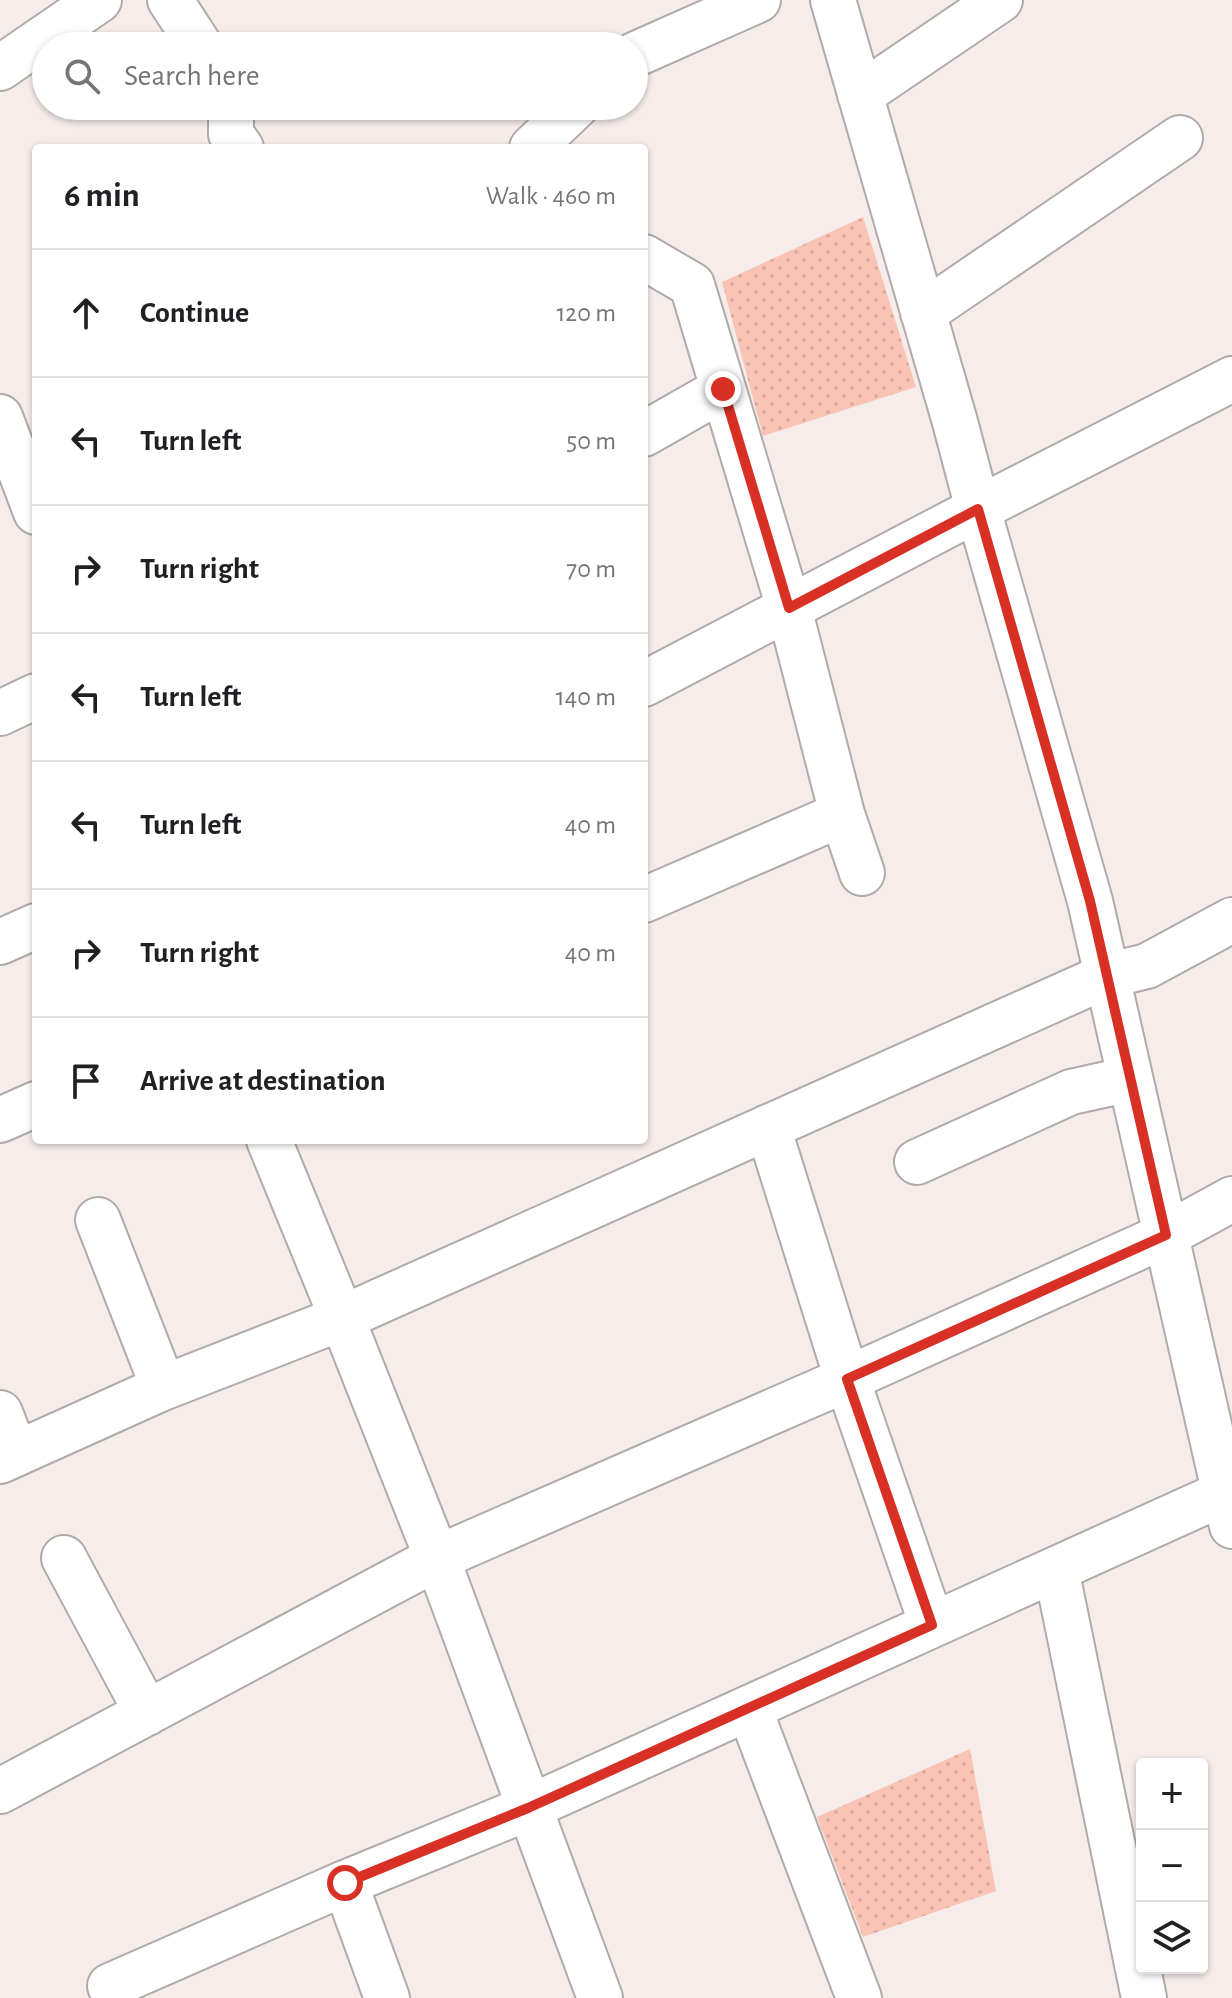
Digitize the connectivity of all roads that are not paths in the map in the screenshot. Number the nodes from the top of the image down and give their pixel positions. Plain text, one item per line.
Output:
1 (99, 0) edge
2 (170, 0) edge
3 (758, 0) edge
4 (833, 0) edge
5 (1000, 0) edge
6 (47, 32) edge
7 (191, 32) edge
8 (32, 41) edge
9 (648, 49) edge
10 (2, 60) edge
11 (860, 95) junction
12 (231, 120) edge
13 (561, 120) edge
14 (1180, 138) dead end
15 (238, 144) edge
16 (536, 144) edge
17 (648, 259) edge
18 (923, 313) junction
19 (1232, 379) edge
20 (723, 389) junction
21 (0, 417) edge
22 (648, 432) edge
23 (23, 483) edge
24 (978, 509) junction
25 (789, 608) junction
26 (648, 682) edge
27 (32, 698) edge
28 (0, 713) edge
29 (842, 814) junction
30 (862, 873) dead end
31 (648, 898) edge
32 (1232, 920) edge
33 (32, 928) edge
34 (0, 942) edge
35 (1106, 976) junction
36 (1130, 1079) junction
37 (32, 1106) edge
38 (0, 1120) edge
39 (768, 1127) junction
40 (271, 1144) edge
41 (917, 1162) dead end
42 (1232, 1199) edge
43 (98, 1220) dead end
44 (1166, 1235) junction
45 (342, 1318) junction
46 (847, 1379) junction
47 (160, 1389) junction
48 (0, 1413) edge
49 (8, 1458) edge
50 (1228, 1509) edge
51 (64, 1558) dead end
52 (437, 1558) junction
53 (1056, 1569) junction
54 (932, 1625) junction
55 (749, 1708) junction
56 (147, 1713) junction
57 (0, 1791) edge
58 (528, 1808) junction
59 (345, 1883) junction
60 (115, 1998) edge
61 (387, 1998) edge
62 (600, 1998) edge
63 (859, 1998) edge
64 (1144, 1998) edge

1 - 6 street
2 - 7 street
3 - 9 street
4 - 11 street
5 - 11 street
8 - 10 street
11 - 18 street
12 - 15 street
13 - 16 street
14 - 18 street
17 - 20 street
18 - 24 street
19 - 24 street
20 - 22 street
20 - 25 street
21 - 23 street
24 - 25 street
24 - 35 street
25 - 26 street
25 - 29 street
27 - 28 street
29 - 30 street
29 - 31 street
32 - 35 street
33 - 34 street
35 - 36 street
35 - 39 street
36 - 41 street
36 - 44 street
37 - 38 street
39 - 45 street
39 - 46 street
40 - 45 street
42 - 44 street
43 - 47 street
44 - 46 street
44 - 50 street
45 - 47 street
45 - 52 street
46 - 52 street
46 - 54 street
47 - 49 street
48 - 49 street
50 - 53 street
51 - 56 street
52 - 56 street
52 - 58 street
53 - 54 street
53 - 64 street
54 - 55 street
55 - 58 street
55 - 63 street
56 - 57 street
58 - 59 street
58 - 62 street
59 - 60 street
59 - 61 street

